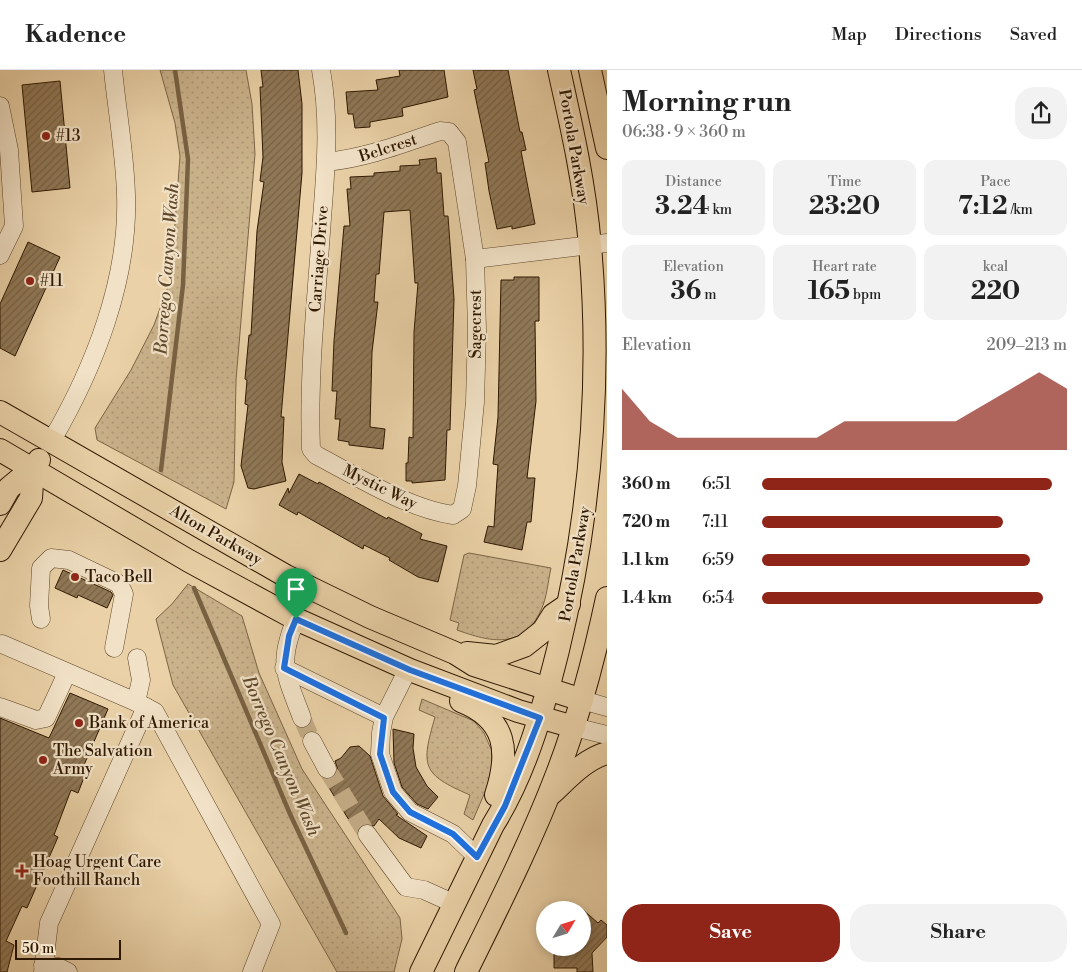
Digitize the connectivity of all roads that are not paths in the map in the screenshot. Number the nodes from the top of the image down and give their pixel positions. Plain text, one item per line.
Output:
1 (112, 70) edge
2 (321, 70) edge
3 (560, 70) edge
4 (590, 70) edge
5 (0, 106) edge
6 (449, 132) joint
7 (607, 148) edge
8 (326, 162) junction
9 (599, 244) edge
10 (0, 255) edge
11 (475, 260) junction
12 (0, 412) edge
13 (52, 440) junction
14 (311, 449) joint
15 (0, 450) edge
16 (33, 468) junction
17 (0, 504) edge
18 (452, 515) joint
19 (0, 550) edge
20 (607, 598) edge
21 (569, 604) junction
22 (41, 619) dead end
23 (296, 619) junction
24 (2, 644) dead end
25 (114, 648) dead end
26 (455, 653) junction
27 (137, 658) dead end
28 (284, 668) junction
29 (409, 669) junction
30 (67, 673) junction
31 (548, 690) junction
32 (582, 700) junction
33 (141, 705) junction
34 (607, 707) edge
35 (6, 710) edge
36 (302, 718) tunnel mouth
37 (384, 718) junction
38 (540, 718) junction
39 (574, 726) junction
40 (607, 735) edge
41 (312, 741) tunnel mouth
42 (607, 753) edge
43 (327, 769) tunnel mouth
44 (549, 795) junction
45 (493, 825) junction
46 (367, 834) tunnel mouth
47 (477, 857) junction
48 (455, 904) junction
49 (43, 969) edge
50 (68, 972) edge
51 (252, 972) edge
52 (421, 972) edge
53 (466, 972) edge

1 - 13 street
2 - 8 street, Carriage Drive
3 - 9 main road, Portola Parkway
4 - 7 main road, Portola Parkway
5 - 10 street
6 - 8 street, Belcrest
6 - 11 street, Sagecrest
8 - 14 street, Carriage Drive
9 - 11 street
9 - 21 main road, Portola Parkway
11 - 18 street, Sagecrest
12 - 13 main road, Alton Parkway
13 - 16 main road
13 - 26 main road, Alton Parkway
14 - 18 street, Mystic Way
15 - 16 main road
16 - 17 main road
16 - 19 main road
16 - 23 main road
20 - 32 main road
21 - 26 main road
21 - 31 main road, Portola Parkway
22 - 25 street
23 - 28 street
23 - 29 main road
24 - 30 street
26 - 31 main road, Alton Parkway
27 - 33 street
28 - 36 street
28 - 37 street
29 - 37 street
29 - 38 main road
29 - 45 main road
30 - 33 street
30 - 35 street
31 - 32 main road, Alton Parkway
31 - 38 main road, Portola Parkway
32 - 34 street, Alton Parkway
32 - 39 main road
33 - 49 street
33 - 51 street
37 - 47 street
38 - 39 main road
38 - 45 main road, Portola Parkway
39 - 40 street
39 - 44 main road
41 - 43 street
42 - 44 main road
44 - 53 main road
45 - 47 main road, Portola Parkway
46 - 48 street
47 - 48 main road, Portola Parkway
48 - 52 main road, Portola Parkway
49 - 50 street

